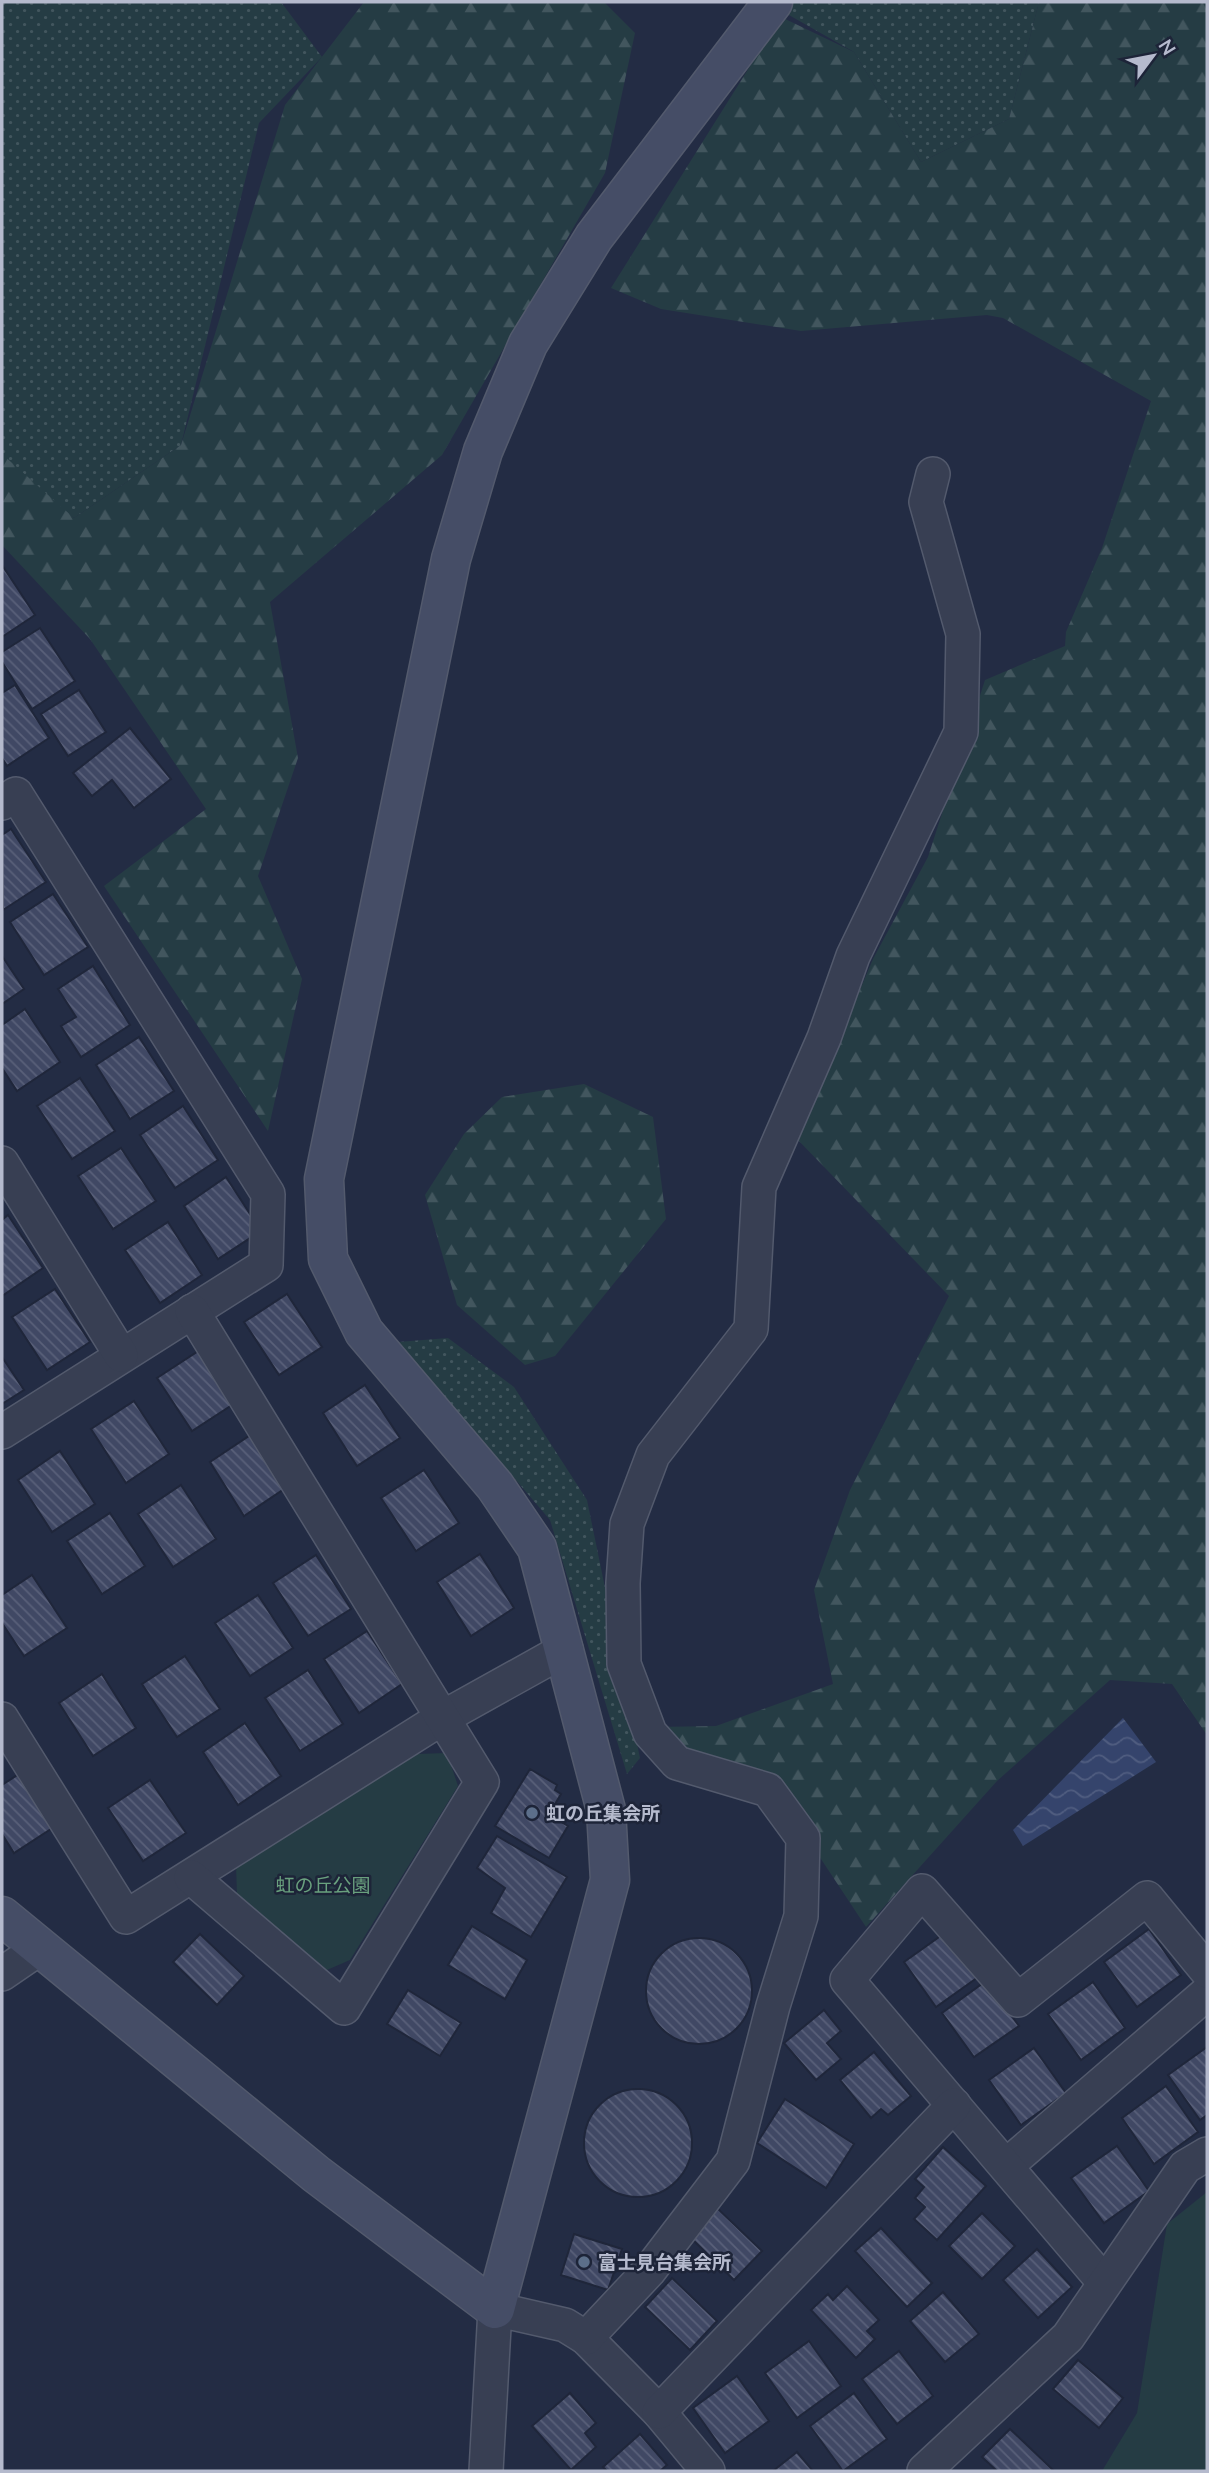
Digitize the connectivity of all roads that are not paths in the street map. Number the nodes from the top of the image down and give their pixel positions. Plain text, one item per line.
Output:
1 (764, 6) edge
2 (933, 474) dead end
3 (7, 789) edge
4 (2, 1163) edge
5 (192, 1311) junction
6 (121, 1355) junction
7 (2, 1432) edge
8 (566, 1649) junction
9 (442, 1718) junction
10 (2, 1719) edge
11 (191, 1877) junction
12 (2, 1916) edge
13 (40, 1948) junction
14 (1207, 1971) edge
15 (2, 1974) edge
16 (1207, 1993) edge
17 (954, 2105) junction
18 (1207, 2154) edge
19 (1006, 2166) junction
20 (1104, 2282) junction
21 (495, 2309) junction
22 (586, 2338) junction
23 (659, 2412) junction
24 (486, 2471) edge
25 (708, 2471) edge
26 (924, 2471) edge

1 - 8 street
2 - 22 street
3 - 5 street
4 - 6 street
5 - 6 street
5 - 9 street
6 - 7 street
8 - 9 street
8 - 21 street
9 - 11 street
9 - 11 street
10 - 11 street
12 - 13 street
13 - 15 street
13 - 21 street
14 - 17 street
16 - 19 street
17 - 19 street
17 - 23 street
18 - 20 street
19 - 20 street
20 - 26 street
21 - 22 street
21 - 24 street
22 - 23 street
23 - 25 street

